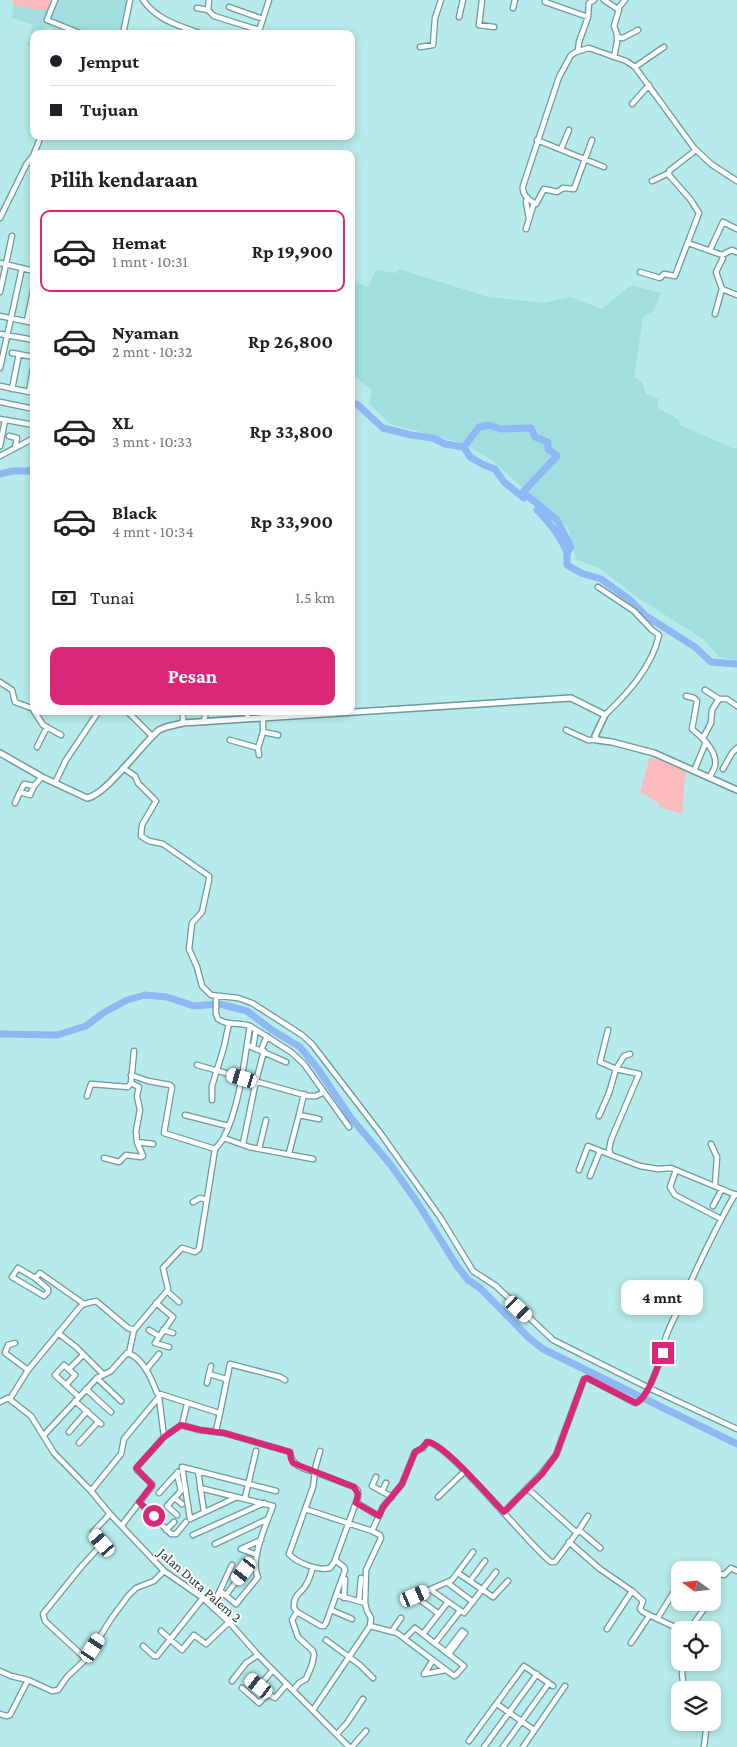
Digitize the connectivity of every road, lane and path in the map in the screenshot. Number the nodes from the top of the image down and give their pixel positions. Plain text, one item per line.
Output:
1 (55, 0) edge
2 (130, 0) edge
3 (143, 0) edge
4 (209, 0) edge
5 (270, 0) edge
6 (441, 0) edge
7 (463, 0) edge
8 (482, 0) edge
9 (515, 0) edge
10 (594, 0) edge
11 (603, 0) edge
12 (625, 0) edge
13 (543, 1) edge
14 (553, 2) edge
15 (619, 7) dead end
16 (197, 8) dead end
17 (229, 8) dead end
18 (513, 8) dead end
19 (208, 10) junction
20 (459, 17) dead end
21 (588, 17) junction
22 (263, 19) junction
23 (494, 27) dead end
24 (73, 30) edge
25 (124, 30) edge
26 (189, 30) edge
27 (253, 30) edge
28 (260, 30) edge
29 (638, 30) dead end
30 (617, 38) junction
31 (420, 47) dead end
32 (664, 47) dead end
33 (578, 51) junction
34 (614, 57) junction
35 (635, 67) junction
36 (649, 85) junction
37 (632, 104) dead end
38 (568, 130) dead end
39 (537, 140) junction
40 (592, 140) dead end
41 (561, 149) junction
42 (696, 150) junction
43 (585, 159) junction
44 (30, 160) edge
45 (604, 167) dead end
46 (669, 173) junction
47 (652, 181) dead end
48 (737, 181) edge
49 (527, 197) junction
50 (534, 203) junction
51 (0, 218) edge
52 (530, 219) junction
53 (526, 229) dead end
54 (737, 229) edge
55 (12, 236) dead end
56 (688, 243) junction
57 (710, 250) junction
58 (737, 251) edge
59 (722, 255) junction
60 (0, 263) edge
61 (6, 265) junction
62 (22, 268) junction
63 (30, 269) edge
64 (640, 272) dead end
65 (722, 289) junction
66 (0, 292) edge
67 (737, 295) edge
68 (30, 307) edge
69 (715, 314) dead end
70 (0, 316) edge
71 (10, 318) junction
72 (27, 322) junction
73 (30, 322) edge
74 (0, 334) edge
75 (7, 335) junction
76 (30, 339) edge
77 (12, 353) dead end
78 (19, 354) junction
79 (30, 357) edge
80 (0, 368) edge
81 (0, 386) edge
82 (12, 389) junction
83 (30, 393) edge
84 (0, 402) edge
85 (30, 408) edge
86 (2, 419) edge
87 (30, 424) edge
88 (9, 436) dead end
89 (30, 440) edge
90 (0, 446) edge
91 (15, 448) junction
92 (0, 456) edge
93 (598, 587) dead end
94 (0, 682) edge
95 (705, 690) dead end
96 (686, 696) dead end
97 (719, 699) junction
98 (737, 706) edge
99 (30, 708) edge
100 (355, 711) edge
101 (37, 715) edge
102 (96, 715) edge
103 (130, 715) edge
104 (183, 715) edge
105 (205, 715) edge
106 (248, 715) edge
107 (295, 715) edge
108 (605, 716) junction
109 (263, 717) junction
110 (247, 719) junction
111 (204, 722) junction
112 (183, 723) junction
113 (47, 727) junction
114 (566, 730) dead end
115 (263, 732) junction
116 (278, 734) dead end
117 (61, 735) dead end
118 (152, 736) junction
119 (230, 740) dead end
120 (596, 740) junction
121 (705, 740) junction
122 (37, 747) dead end
123 (258, 748) junction
124 (737, 748) edge
125 (0, 753) edge
126 (259, 755) dead end
127 (725, 765) dead end
128 (123, 768) junction
129 (694, 771) junction
130 (42, 777) junction
131 (709, 778) junction
132 (55, 783) junction
133 (34, 786) junction
134 (737, 790) edge
135 (20, 792) junction
136 (15, 803) dead end
137 (216, 998) junction
138 (229, 1023) junction
139 (250, 1026) junction
140 (256, 1030) junction
141 (608, 1030) dead end
142 (267, 1036) junction
143 (247, 1045) junction
144 (253, 1047) junction
145 (134, 1051) dead end
146 (263, 1051) junction
147 (630, 1054) dead end
148 (286, 1062) dead end
149 (197, 1065) dead end
150 (616, 1069) junction
151 (217, 1071) junction
152 (131, 1075) junction
153 (242, 1078) junction
154 (256, 1081) junction
155 (130, 1083) junction
156 (324, 1092) junction
157 (304, 1094) junction
158 (87, 1096) dead end
159 (212, 1100) dead end
160 (185, 1115) dead end
161 (299, 1115) junction
162 (599, 1116) dead end
163 (266, 1120) dead end
164 (318, 1120) dead end
165 (228, 1126) junction
166 (349, 1127) dead end
167 (224, 1138) junction
168 (137, 1142) junction
169 (153, 1144) dead end
170 (243, 1144) junction
171 (711, 1144) dead end
172 (259, 1149) junction
173 (215, 1150) junction
174 (600, 1151) junction
175 (289, 1153) junction
176 (611, 1155) junction
177 (104, 1158) dead end
178 (313, 1159) dead end
179 (579, 1170) dead end
180 (676, 1170) junction
181 (590, 1176) dead end
182 (715, 1185) junction
183 (722, 1189) junction
184 (736, 1195) edge
185 (208, 1200) junction
186 (193, 1202) dead end
187 (713, 1206) dead end
188 (721, 1219) junction
189 (34, 1278) junction
190 (167, 1291) junction
191 (178, 1302) dead end
192 (156, 1303) junction
193 (84, 1304) junction
194 (171, 1319) junction
195 (176, 1321) dead end
196 (134, 1330) junction
197 (148, 1330) dead end
198 (163, 1330) junction
199 (58, 1333) junction
200 (173, 1333) dead end
201 (159, 1336) junction
202 (15, 1343) dead end
203 (169, 1346) dead end
204 (129, 1353) junction
205 (159, 1354) dead end
206 (82, 1356) dead end
207 (211, 1366) dead end
208 (28, 1370) junction
209 (70, 1370) junction
210 (146, 1370) junction
211 (103, 1374) junction
212 (209, 1374) junction
213 (97, 1378) junction
214 (226, 1379) junction
215 (284, 1380) dead end
216 (207, 1383) dead end
217 (66, 1385) junction
218 (86, 1389) junction
219 (648, 1389) junction
220 (159, 1396) junction
221 (77, 1399) junction
222 (10, 1400) junction
223 (121, 1401) dead end
224 (0, 1402) edge
225 (187, 1404) junction
226 (87, 1411) junction
227 (111, 1412) dead end
228 (220, 1413) junction
229 (182, 1425) junction
230 (737, 1428) edge
231 (216, 1431) junction
232 (69, 1432) dead end
233 (44, 1435) junction
234 (164, 1437) junction
235 (79, 1443) dead end
236 (320, 1450) dead end
237 (256, 1451) dead end
238 (182, 1467) junction
239 (198, 1471) junction
240 (465, 1471) junction
241 (315, 1472) junction
242 (177, 1473) junction
243 (376, 1477) dead end
244 (386, 1483) dead end
245 (248, 1484) junction
246 (200, 1488) junction
247 (527, 1488) junction
248 (92, 1491) junction
249 (276, 1491) dead end
250 (382, 1491) junction
251 (159, 1493) dead end
252 (239, 1496) junction
253 (392, 1496) junction
254 (438, 1497) dead end
255 (175, 1498) junction
256 (245, 1498) junction
257 (139, 1502) junction
258 (264, 1503) junction
259 (356, 1503) junction
260 (182, 1504) dead end
261 (305, 1509) junction
262 (204, 1512) junction
263 (504, 1512) junction
264 (110, 1514) junction
265 (177, 1515) dead end
266 (379, 1516) junction
267 (588, 1516) dead end
268 (268, 1519) junction
269 (174, 1522) dead end
270 (186, 1522) dead end
271 (348, 1523) junction
272 (122, 1525) junction
273 (166, 1530) junction
274 (372, 1531) junction
275 (578, 1532) junction
276 (194, 1535) dead end
277 (261, 1540) junction
278 (569, 1542) junction
279 (215, 1544) dead end
280 (600, 1548) dead end
281 (473, 1552) dead end
282 (258, 1555) junction
283 (335, 1561) junction
284 (486, 1561) dead end
285 (232, 1565) dead end
286 (313, 1567) junction
287 (242, 1570) dead end
288 (164, 1571) junction
289 (737, 1571) edge
290 (496, 1572) dead end
291 (458, 1573) junction
292 (345, 1574) junction
293 (721, 1574) edge
294 (360, 1578) dead end
295 (470, 1581) junction
296 (508, 1581) dead end
297 (448, 1583) junction
298 (431, 1590) junction
299 (482, 1590) junction
300 (632, 1591) junction
301 (226, 1595) junction
302 (337, 1595) junction
303 (671, 1596) edge
304 (202, 1598) junction
305 (344, 1598) junction
306 (359, 1601) junction
307 (448, 1602) junction
308 (473, 1602) junction
309 (365, 1603) junction
310 (213, 1608) junction
311 (331, 1610) junction
312 (460, 1611) junction
313 (297, 1612) junction
314 (439, 1614) junction
315 (649, 1616) junction
316 (401, 1618) dead end
317 (352, 1619) dead end
318 (657, 1619) junction
319 (229, 1622) junction
320 (671, 1624) edge
321 (370, 1626) junction
322 (606, 1629) dead end
323 (161, 1631) dead end
324 (392, 1631) junction
325 (423, 1634) junction
326 (405, 1638) junction
327 (170, 1640) junction
328 (326, 1640) dead end
329 (435, 1643) junction
330 (631, 1643) dead end
331 (143, 1646) dead end
332 (448, 1653) junction
333 (258, 1655) junction
334 (349, 1657) junction
335 (86, 1659) junction
336 (433, 1660) junction
337 (273, 1670) junction
338 (446, 1670) junction
339 (0, 1671) edge
340 (537, 1674) junction
341 (373, 1678) dead end
342 (28, 1680) junction
343 (251, 1680) dead end
344 (232, 1681) dead end
345 (287, 1684) junction
346 (254, 1686) dead end
347 (565, 1686) dead end
348 (242, 1688) dead end
349 (293, 1690) junction
350 (247, 1693) junction
351 (363, 1699) dead end
352 (497, 1704) junction
353 (313, 1710) junction
354 (509, 1712) junction
355 (0, 1714) edge
356 (522, 1721) junction
357 (366, 1730) dead end
358 (534, 1730) junction
359 (706, 1731) edge
360 (337, 1734) junction
361 (470, 1742) dead end
362 (351, 1747) edge
363 (484, 1747) edge
364 (504, 1747) edge
365 (523, 1747) edge
366 (704, 1747) edge

1 - 24 street
2 - 25 street
3 - 26 street
4 - 19 street
5 - 22 street
6 - 31 street
7 - 20 street
8 - 23 street
9 - 18 street
10 - 21 street
11 - 30 street
12 - 15 street
13 - 14 street
14 - 21 street
16 - 19 street
17 - 22 street
19 - 27 street
21 - 33 street
22 - 28 street
29 - 30 street
30 - 34 street
32 - 35 street
33 - 34 street
33 - 39 street
34 - 35 street
35 - 36 street
36 - 37 street
36 - 42 street
38 - 41 street
39 - 41 street
39 - 49 street
40 - 43 street
41 - 43 street
42 - 46 street
42 - 48 street
43 - 45 street
43 - 50 street
44 - 51 street
46 - 47 street
46 - 56 street
49 - 50 street
49 - 52 street
50 - 52 street
52 - 53 street
54 - 57 street
55 - 61 street
56 - 57 street
56 - 64 street
57 - 59 street
58 - 59 street
59 - 65 street
60 - 61 street
61 - 62 street
61 - 66 street
62 - 63 street
62 - 71 street
65 - 67 street
65 - 69 street
68 - 72 street
70 - 71 street
71 - 72 street
71 - 75 street
72 - 73 street
74 - 75 street
75 - 76 street
75 - 80 street
77 - 78 street
78 - 79 street
78 - 82 street
81 - 82 street
82 - 83 street
84 - 85 street
86 - 87 street
86 - 90 street
88 - 91 street
89 - 91 street
91 - 92 street
93 - 108 street
94 - 99 street
95 - 97 street
96 - 121 street
97 - 98 street
97 - 121 street
100 - 108 street
101 - 113 street
102 - 132 street
103 - 118 street
104 - 112 street
105 - 111 street
106 - 110 street
107 - 109 street
108 - 120 street
109 - 110 street
109 - 115 street
110 - 111 street
111 - 112 street
112 - 118 street
113 - 117 street
113 - 122 street
114 - 120 street
115 - 116 street
115 - 123 street
118 - 128 street
119 - 123 street
120 - 129 street
121 - 129 street
121 - 131 street
123 - 126 street
124 - 127 street
125 - 130 street
128 - 132 street
128 - 137 street
129 - 131 street
130 - 132 street
130 - 133 street
131 - 134 street
133 - 135 street
133 - 135 street
135 - 136 street
137 - 138 street
137 - 219 street
138 - 139 street
138 - 151 street
139 - 140 street
139 - 143 street
140 - 142 street
140 - 144 street
141 - 150 street
142 - 146 street
142 - 156 street
143 - 144 street
143 - 153 street
144 - 146 street
145 - 152 street
146 - 148 street
146 - 154 street
147 - 150 street
149 - 151 street
150 - 162 street
150 - 176 street
151 - 153 street
151 - 159 street
152 - 155 street
152 - 173 street
153 - 154 street
153 - 165 street
154 - 157 street
154 - 170 street
155 - 158 street
155 - 168 street
156 - 157 street
156 - 166 street
157 - 161 street
160 - 165 street
161 - 164 street
161 - 175 street
163 - 172 street
165 - 167 street
167 - 170 street
167 - 173 street
168 - 169 street
168 - 177 street
170 - 172 street
171 - 182 street
172 - 175 street
173 - 185 street
174 - 176 street
174 - 179 street
174 - 181 street
175 - 178 street
176 - 180 street
180 - 182 street
180 - 188 street
182 - 183 street
183 - 184 street
183 - 187 street
184 - 188 street
185 - 186 street
185 - 190 street
188 - 219 street
189 - 189 street
189 - 193 street
190 - 191 street
190 - 192 street
192 - 194 street
192 - 196 street
193 - 196 street
193 - 199 street
194 - 195 street
194 - 198 street
196 - 204 street
197 - 201 street
198 - 200 street
198 - 201 street
199 - 208 street
199 - 211 street
201 - 203 street
202 - 208 street
204 - 210 street
204 - 211 street
205 - 210 street
206 - 209 street
207 - 212 street
208 - 222 street
209 - 217 street
209 - 217 street
210 - 220 street
211 - 213 street
212 - 214 street
212 - 216 street
213 - 218 street
213 - 223 street
214 - 215 street
214 - 228 street
217 - 221 street
218 - 221 street
218 - 227 street
219 - 230 street
219 - 247 street
220 - 225 street
220 - 234 street
220 - 248 street
221 - 226 street
221 - 233 street
222 - 224 street
222 - 233 street, Jalan Duta Palem 2
225 - 228 street
225 - 229 street
226 - 232 street
226 - 235 street
228 - 231 street
229 - 231 street
229 - 234 street
231 - 241 street
233 - 248 street, Jalan Duta Palem 2
234 - 257 street
236 - 241 street
237 - 245 street
238 - 239 street
238 - 242 street
238 - 262 street
239 - 245 street
239 - 246 street
240 - 253 street
240 - 254 street
240 - 263 street
241 - 259 street
241 - 261 street
242 - 251 street
242 - 255 street
243 - 250 street
244 - 250 street
245 - 249 street
245 - 256 street
246 - 252 street
246 - 262 street
247 - 263 street
247 - 275 street
248 - 264 street, Jalan Duta Palem 2
250 - 253 street
252 - 256 street
252 - 262 street
253 - 266 street
255 - 260 street
255 - 265 street
256 - 258 street
257 - 272 street
257 - 273 street
258 - 268 street
258 - 276 street
259 - 266 street
259 - 271 street
261 - 271 street
261 - 286 street
263 - 278 street
264 - 272 street, Jalan Duta Palem 2
264 - 335 street
266 - 274 street
267 - 275 street
268 - 277 street
268 - 279 street
269 - 273 street
270 - 273 street
271 - 274 street
271 - 283 street
272 - 288 street, Jalan Duta Palem 2
274 - 309 street
275 - 278 street
275 - 280 street
277 - 282 street
277 - 282 street
278 - 300 street
281 - 291 street
282 - 301 street
283 - 286 street
283 - 292 street
284 - 295 street
285 - 310 street
286 - 313 street
287 - 301 street
288 - 304 street, Jalan Duta Palem 2
288 - 335 street
289 - 293 street
290 - 299 street
291 - 295 street
291 - 297 street
292 - 302 street
292 - 305 street
294 - 306 street
295 - 299 street
296 - 299 street
297 - 298 street
297 - 308 street
298 - 307 street
298 - 314 street
299 - 308 street
300 - 315 street
300 - 322 street
301 - 310 street
302 - 305 street
302 - 311 street
303 - 318 street
304 - 310 street, Jalan Duta Palem 2
304 - 327 street
305 - 306 street
306 - 309 street
307 - 312 street
307 - 314 street
308 - 312 street
309 - 321 street
310 - 319 street, Jalan Duta Palem 2
311 - 313 street
311 - 317 street
312 - 329 street
313 - 349 street
314 - 325 street
315 - 318 street
315 - 330 street
316 - 324 street
318 - 320 street
319 - 327 street
319 - 333 street, Jalan Duta Palem 2
321 - 324 street
321 - 334 street
323 - 327 street
324 - 326 street
325 - 326 street
325 - 329 street
326 - 336 street
327 - 331 street
328 - 334 street
329 - 332 street
332 - 332 street
332 - 338 street
333 - 337 street, Jalan Duta Palem 2
333 - 344 street
334 - 341 street
334 - 353 street
335 - 342 street
336 - 338 street
336 - 338 street
337 - 343 street
337 - 345 street, Jalan Duta Palem 2
339 - 342 street
340 - 352 street
340 - 354 street
340 - 356 street
342 - 355 street
345 - 349 street, Jalan Duta Palem 2
345 - 350 street
346 - 350 street
347 - 358 street
348 - 350 street
349 - 353 street, Jalan Duta Palem 2
351 - 360 street
352 - 354 street
352 - 361 street
353 - 360 street, Jalan Duta Palem 2
354 - 356 street
354 - 363 street
356 - 358 street
356 - 364 street
357 - 362 street
358 - 365 street
359 - 366 street
360 - 362 street, Jalan Duta Palem 2

